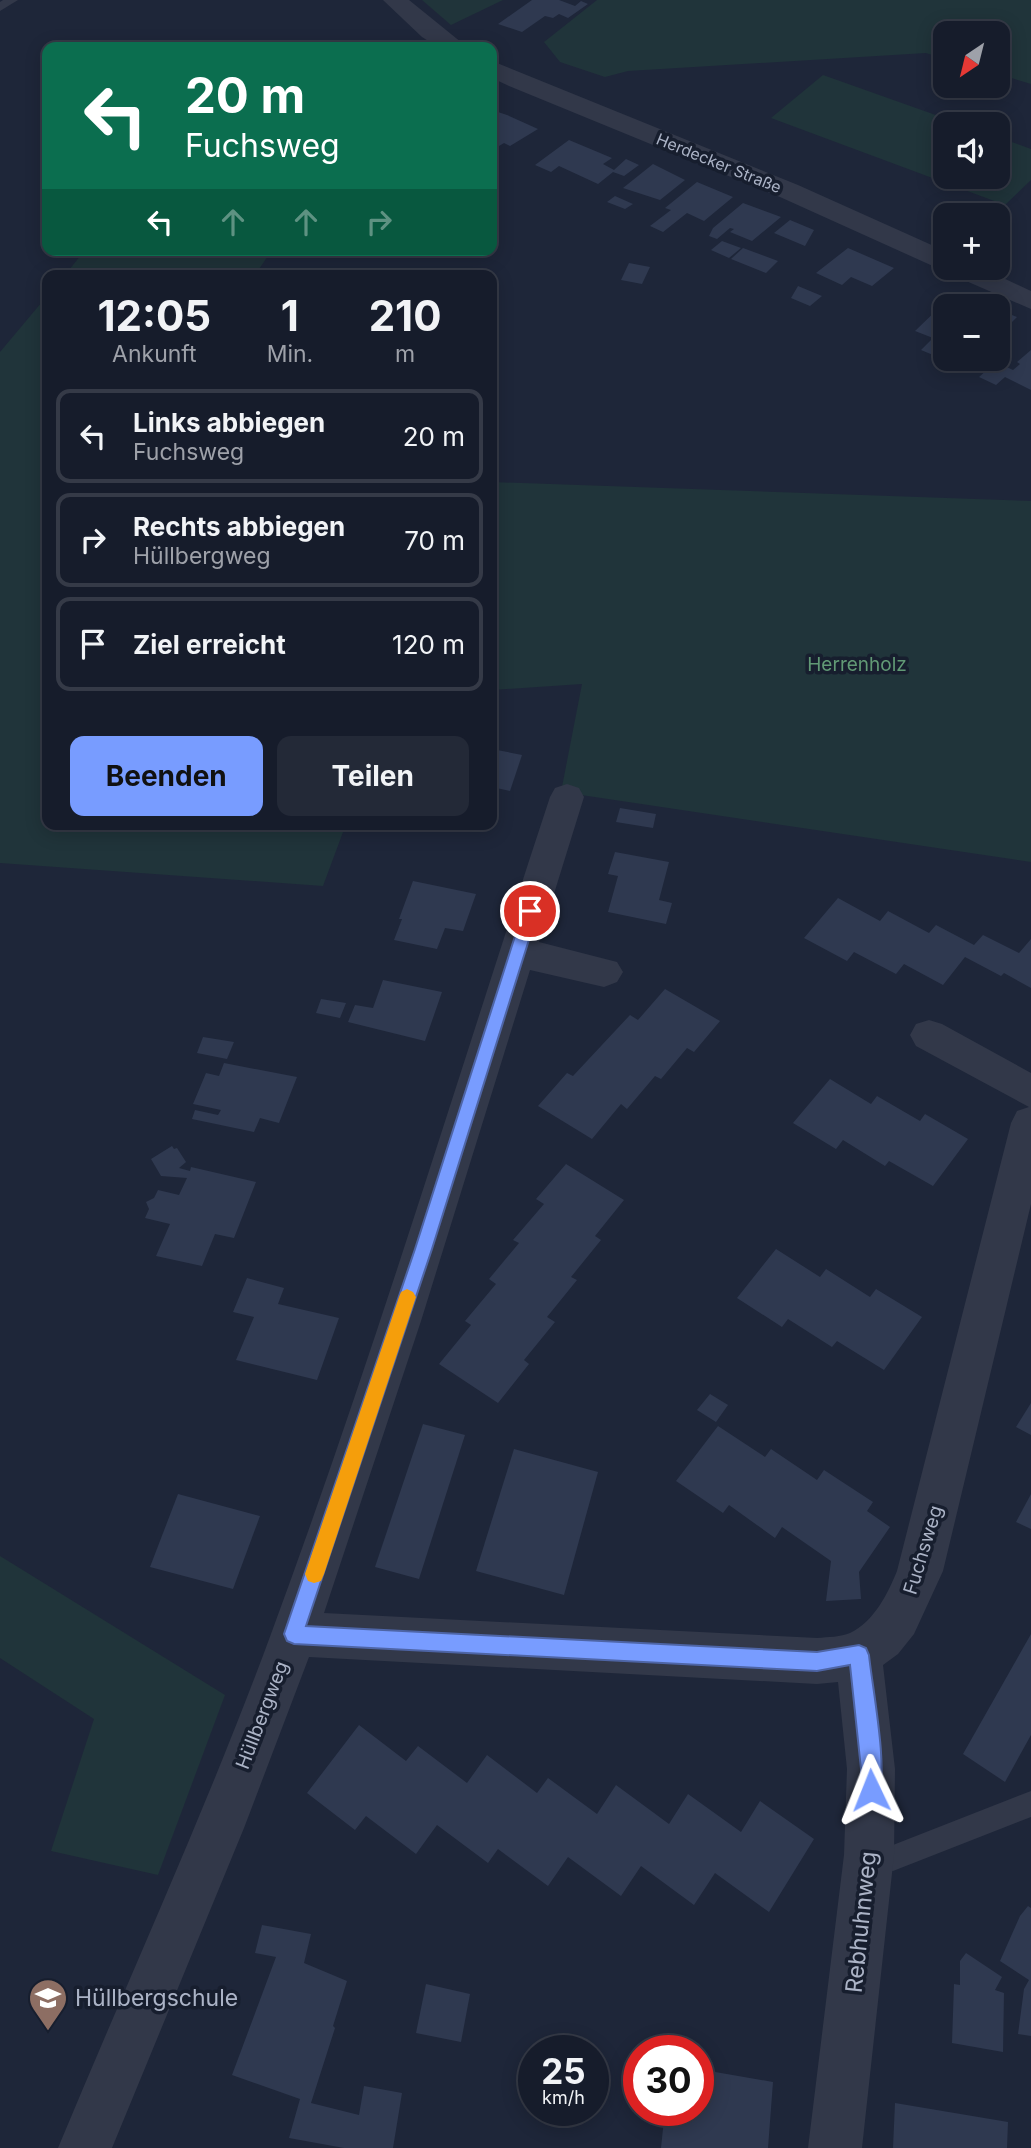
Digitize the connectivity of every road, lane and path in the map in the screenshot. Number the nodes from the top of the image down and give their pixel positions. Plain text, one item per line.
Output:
1 (12, 0) edge
2 (395, 0) edge
3 (0, 7) edge
4 (447, 42) edge
5 (497, 70) edge
6 (933, 256) edge
7 (987, 280) edge
8 (1031, 300) edge
9 (567, 797) dead end
10 (517, 952) junction
11 (604, 972) dead end
12 (929, 1035) dead end
13 (1031, 1092) edge
14 (1031, 1123) edge
15 (294, 1634) junction
16 (859, 1655) junction
17 (1031, 1804) edge
18 (869, 1855) junction
19 (85, 2148) edge
20 (835, 2148) edge

1 - 3 lane
2 - 4 street
5 - 6 street, Herdecker Straße
7 - 8 street
9 - 10 street, Hüllbergweg
10 - 11 street
10 - 15 street, Hüllbergweg
12 - 13 street
14 - 16 street, Fuchsweg
15 - 16 street, Fuchsweg
15 - 19 street, Hüllbergweg
16 - 18 street, Rebhuhnweg
17 - 18 lane
18 - 20 street, Rebhuhnweg

